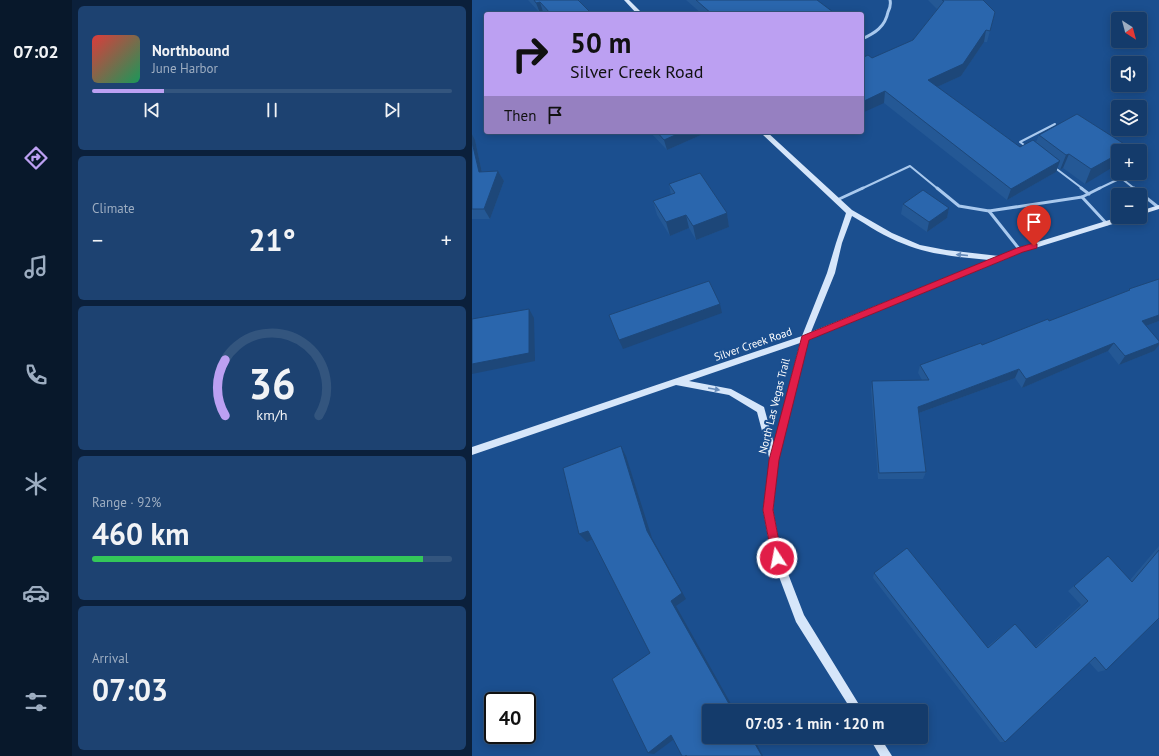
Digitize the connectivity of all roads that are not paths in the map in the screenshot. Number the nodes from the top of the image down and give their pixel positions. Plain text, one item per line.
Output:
1 (626, 0) edge
2 (890, 0) edge
3 (638, 12) edge
4 (864, 38) edge
5 (1055, 124) edge
6 (765, 134) edge
7 (1032, 152) edge
8 (1051, 166) edge
9 (1089, 194) junction
10 (1082, 197) junction
11 (836, 200) junction
12 (1158, 207) edge
13 (989, 211) junction
14 (1147, 211) edge
15 (850, 212) junction
16 (1111, 223) edge
17 (1107, 224) junction
18 (1020, 250) junction
19 (1001, 258) junction
20 (805, 338) junction
21 (675, 382) junction
22 (472, 451) edge
23 (774, 460) junction
24 (854, 704) edge
25 (878, 744) edge
26 (886, 756) edge

1 - 3 street
2 - 4 street
5 - 7 lane
6 - 11 street
8 - 9 lane
9 - 10 lane
9 - 12 lane
10 - 13 lane
10 - 17 lane
11 - 13 lane
11 - 15 street
12 - 14 street
13 - 18 lane
19 -> 15 street
15 - 20 street, North Las Vegas Trail
16 - 17 street, Silver Creek Road
17 - 18 street, Silver Creek Road
18 - 19 street, Silver Creek Road
19 - 20 street, Silver Creek Road
20 - 21 street, Silver Creek Road
20 - 23 street, North Las Vegas Trail
21 - 22 street, Silver Creek Road
21 -> 23 street
23 - 24 street, North Las Vegas Trail
25 - 26 street

